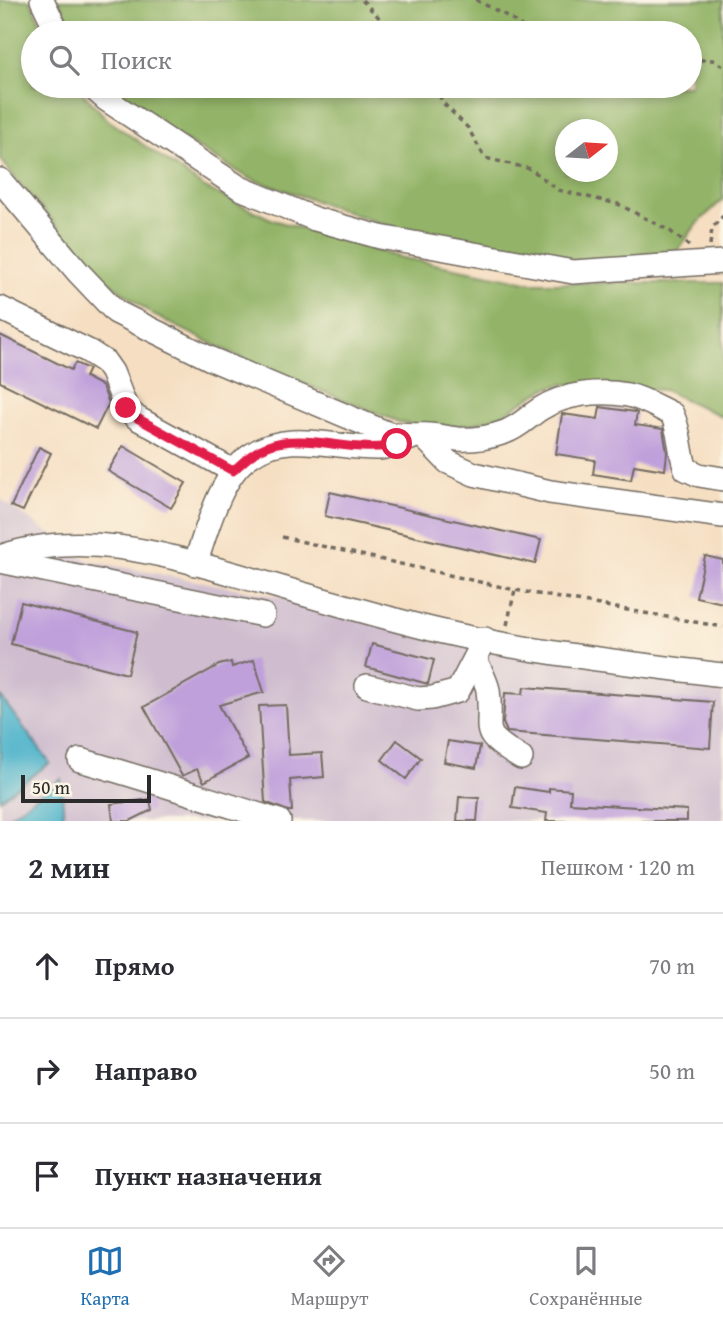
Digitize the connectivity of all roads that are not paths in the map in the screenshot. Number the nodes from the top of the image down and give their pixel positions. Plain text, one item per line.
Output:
1 (42, 0) edge
2 (52, 21) edge
3 (105, 98) edge
4 (0, 180) edge
5 (715, 262) edge
6 (0, 308) edge
7 (422, 435) junction
8 (233, 471) junction
9 (723, 479) edge
10 (723, 516) edge
11 (0, 559) edge
12 (195, 564) junction
13 (263, 615) dead end
14 (488, 647) junction
15 (723, 675) edge
16 (368, 685) dead end
17 (520, 758) dead end
18 (80, 760) dead end
19 (279, 821) edge

1 - 2 street
3 - 5 street
4 - 7 street
6 - 8 street
7 - 8 street
7 - 9 street
7 - 10 street
8 - 12 street
11 - 12 street
11 - 13 street
12 - 14 street
14 - 15 street
14 - 16 street
14 - 17 street
18 - 19 street

